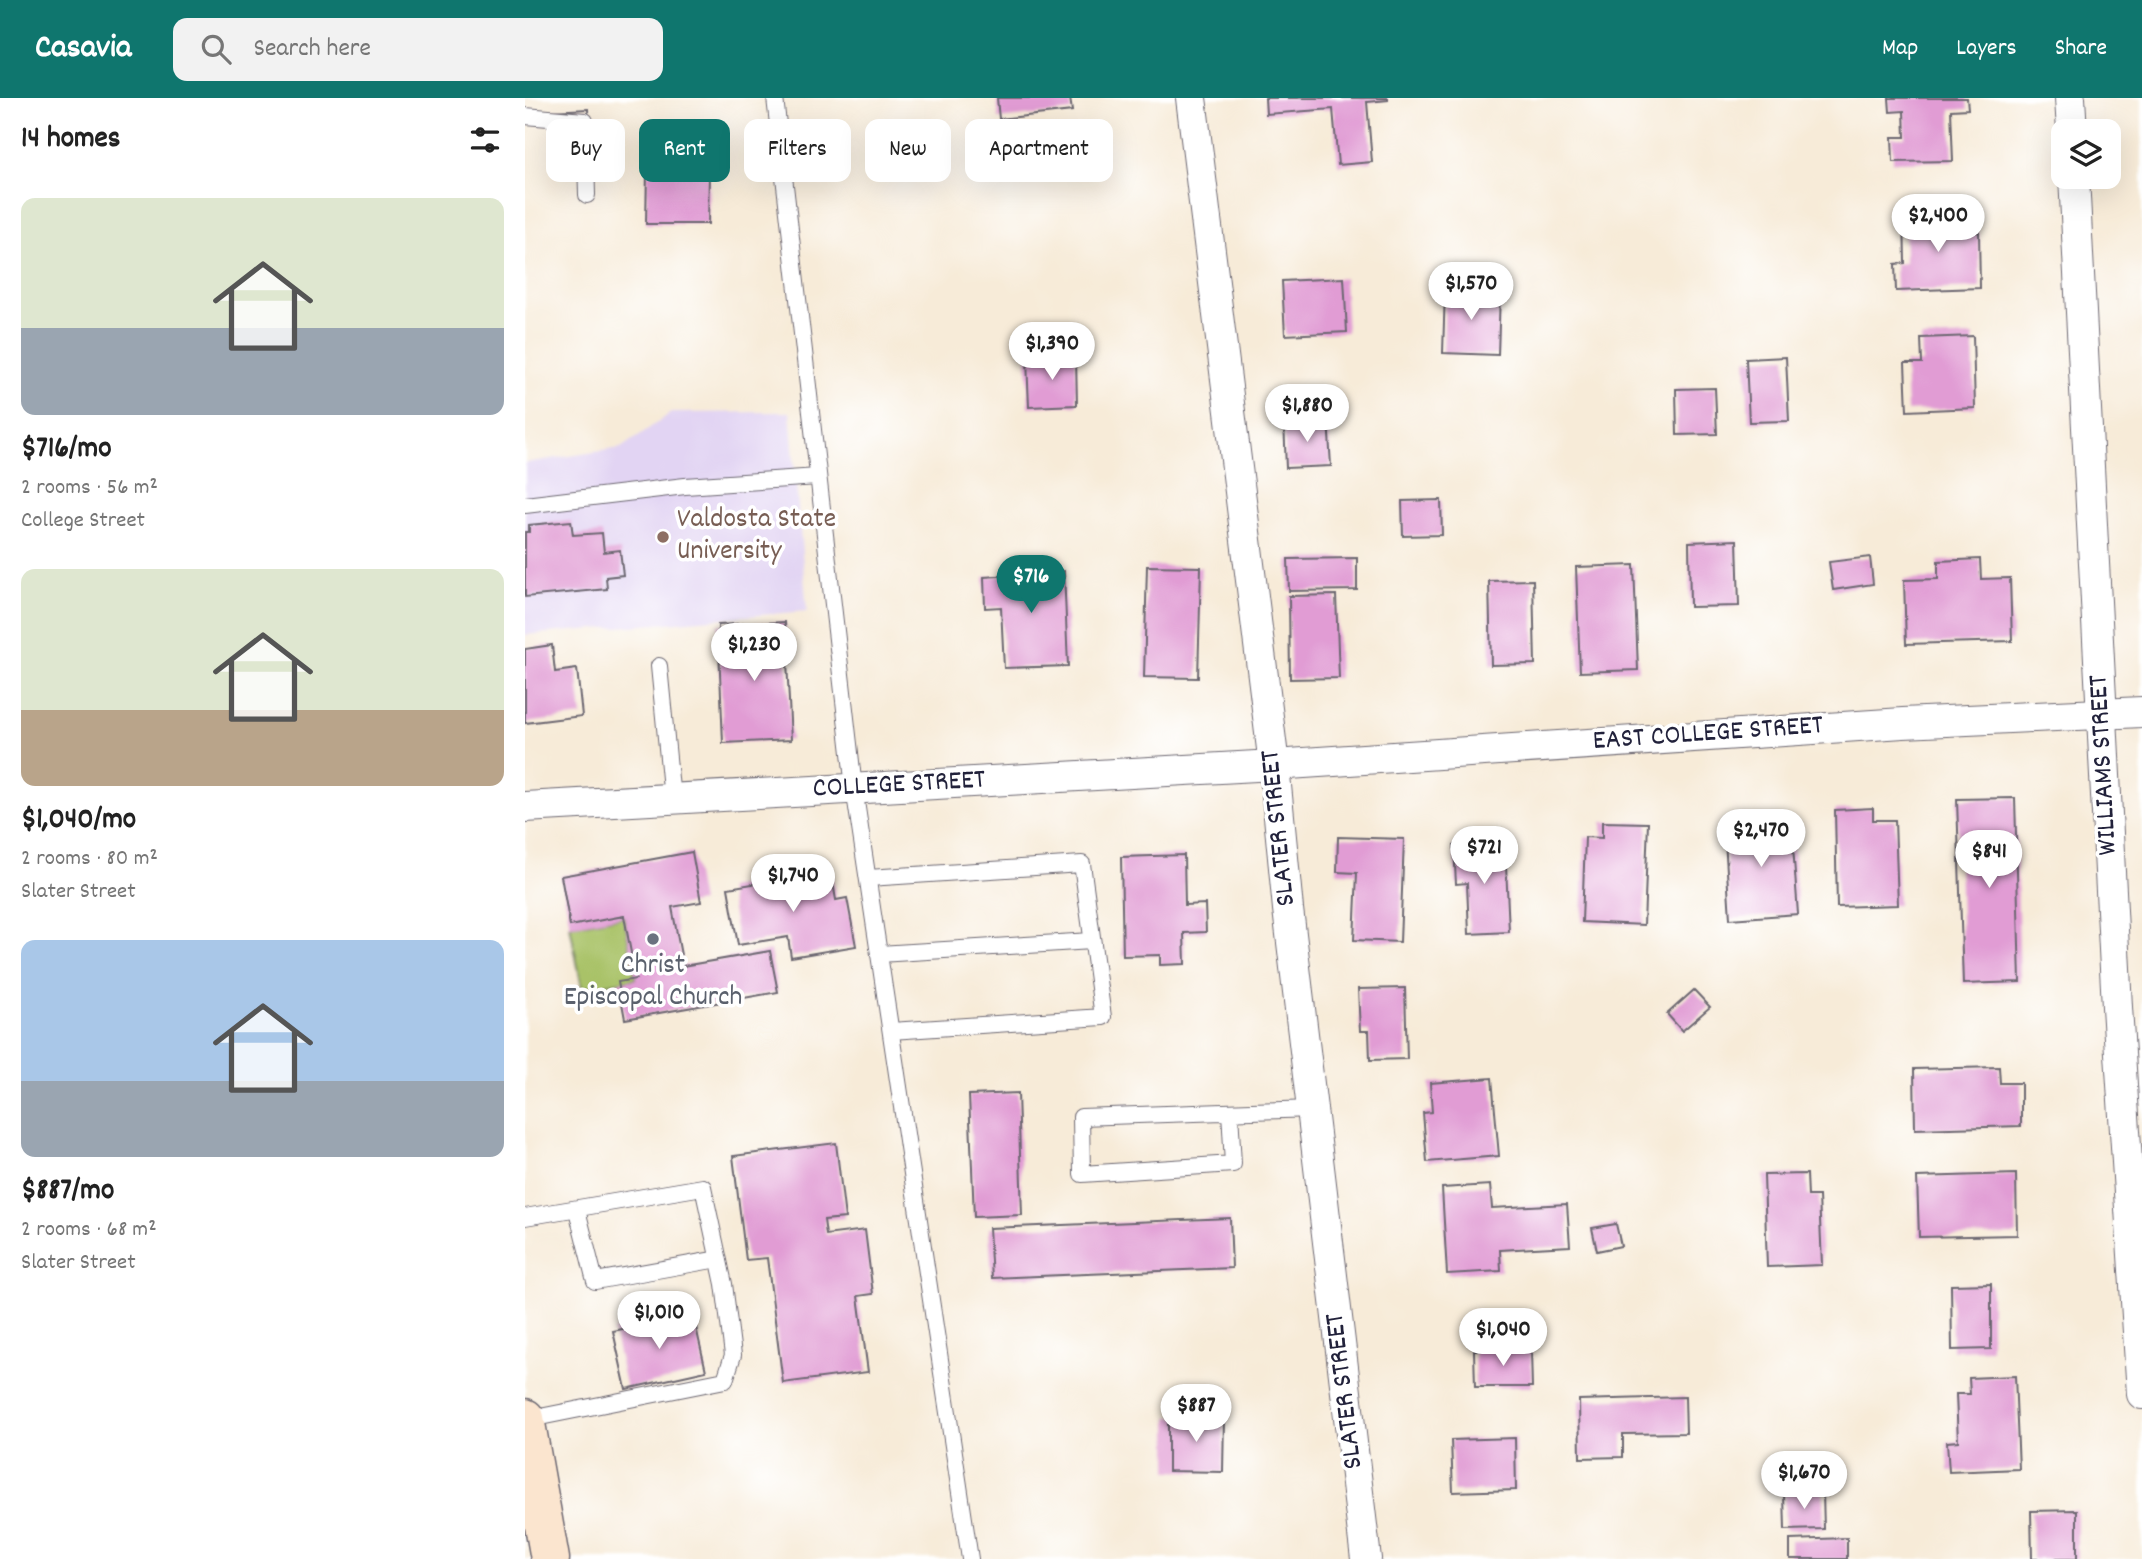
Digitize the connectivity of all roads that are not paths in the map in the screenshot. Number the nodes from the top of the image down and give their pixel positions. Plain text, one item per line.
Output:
1 (775, 98) edge
2 (1191, 98) edge
3 (2070, 98) edge
4 (525, 116) edge
5 (2071, 119) edge
6 (2075, 189) edge
7 (587, 195) dead end
8 (818, 477) junction
9 (525, 505) edge
10 (659, 666) dead end
11 (2142, 712) edge
12 (2103, 715) junction
13 (1274, 765) junction
14 (854, 788) junction
15 (671, 799) junction
16 (525, 807) edge
17 (868, 878) junction
18 (1092, 941) junction
19 (879, 954) junction
20 (891, 1031) junction
21 (1312, 1109) junction
22 (1230, 1112) junction
23 (577, 1210) junction
24 (525, 1217) edge
25 (718, 1259) junction
26 (2142, 1394) edge
27 (525, 1419) edge
28 (550, 1559) edge
29 (970, 1559) edge
30 (1366, 1559) edge

1 - 8 lane
2 - 13 street, SLATER STREET
3 - 5 street
4 - 7 lane
6 - 12 street, WILLIAMS STREET
8 - 9 lane
8 - 14 lane
10 - 15 lane
11 - 12 street, EAST COLLEGE STREET
12 - 13 street, EAST COLLEGE STREET
12 - 26 street, WILLIAMS STREET
13 - 14 street, COLLEGE STREET
13 - 21 street, SLATER STREET
14 - 15 street, COLLEGE STREET
14 - 17 lane
15 - 16 street, COLLEGE STREET
17 - 18 lane
17 - 19 lane
18 - 19 lane
18 - 20 lane
19 - 20 lane
20 - 29 lane
21 - 22 lane
21 - 30 street, SLATER STREET
22 - 22 lane
23 - 24 lane
23 - 25 lane
23 - 25 lane
25 - 27 lane
27 - 28 main road

